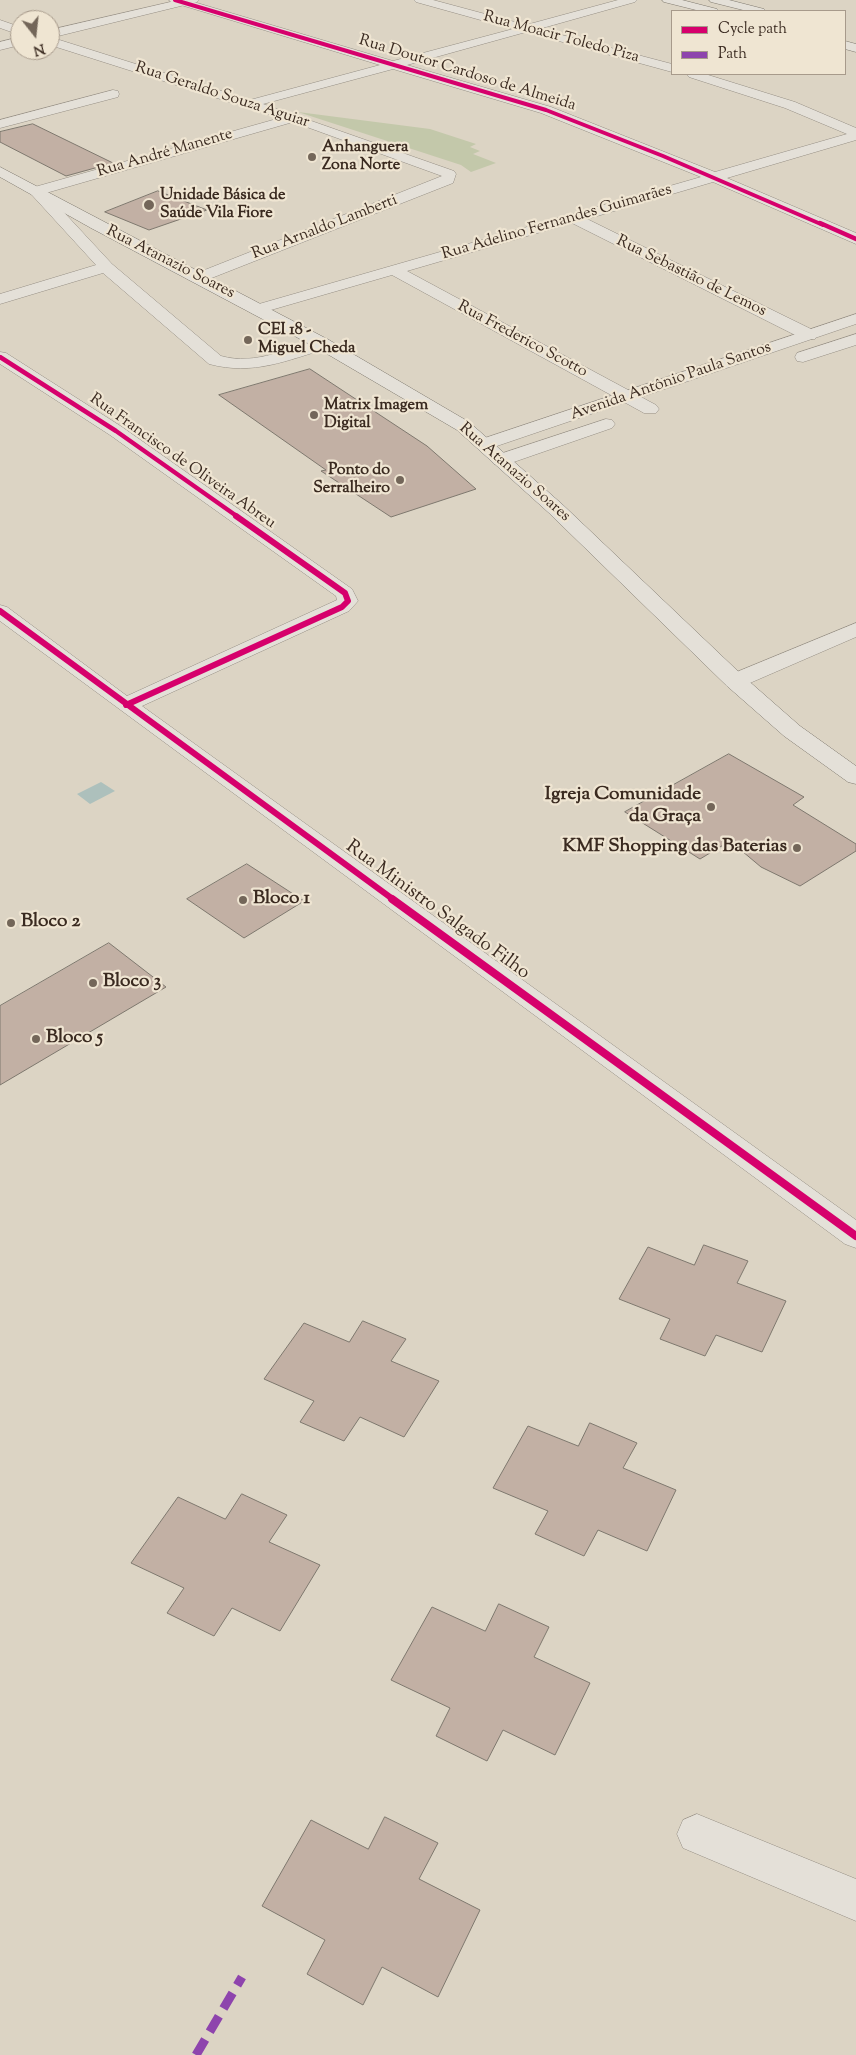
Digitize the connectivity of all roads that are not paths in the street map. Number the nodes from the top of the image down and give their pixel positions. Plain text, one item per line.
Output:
1 (420, 0) edge
2 (631, 0) edge
3 (670, 0) edge
4 (714, 0) edge
5 (184, 1) edge
6 (709, 10) edge
7 (756, 10) edge
8 (525, 28) junction
9 (60, 32) edge
10 (60, 43) edge
11 (394, 64) junction
12 (671, 68) edge
13 (696, 75) edge
14 (113, 94) dead end
15 (248, 104) junction
16 (294, 118) junction
17 (0, 124) edge
18 (856, 135) edge
19 (0, 171) edge
20 (449, 174) joint
21 (714, 177) junction
22 (36, 190) junction
23 (574, 218) junction
24 (96, 225) junction
25 (73, 232) junction
26 (856, 239) edge
27 (106, 267) junction
28 (394, 270) junction
29 (198, 278) junction
30 (0, 299) edge
31 (258, 309) junction
32 (856, 319) edge
33 (809, 335) junction
34 (856, 339) edge
35 (323, 344) junction
36 (0, 357) edge
37 (790, 362) dead end
38 (627, 397) junction
39 (669, 402) dead end
40 (650, 409) junction
41 (485, 444) junction
42 (501, 460) junction
43 (0, 611) edge
44 (856, 629) edge
45 (736, 682) junction
46 (126, 705) junction
47 (856, 777) edge
48 (856, 1236) edge
49 (698, 1834) dead end
50 (856, 1900) edge

1 - 8 street, Rua Moacir Toledo Piza
2 - 8 street
3 - 6 street
4 - 7 street
5 - 9 street
5 - 11 street, Rua Doutor Cardoso de Almeida
8 - 11 street
8 - 12 street, Rua Moacir Toledo Piza
10 - 15 street, Rua Geraldo Souza Aguiar
11 - 15 street
11 - 21 street, Rua Doutor Cardoso de Almeida
13 - 18 street
14 - 17 street
15 - 16 street, Rua Geraldo Souza Aguiar
16 - 20 street, Rua Geraldo Souza Aguiar
16 - 22 street, Rua André Manente
18 - 21 street, Rua Adelino Fernandes Guimarães
19 - 22 street, Rua Atanazio Soares
20 - 29 street, Rua Arnaldo Lamberti
21 - 23 street, Rua Adelino Fernandes Guimarães
21 - 26 street, Rua Doutor Cardoso de Almeida
22 - 24 street, Rua Atanazio Soares
22 - 25 street
23 - 28 street, Rua Adelino Fernandes Guimarães
23 - 33 street, Rua Sebastião de Lemos
24 - 25 street, Rua Atanazio Soares
24 - 29 street, Rua Atanazio Soares
25 - 27 street
27 - 30 street
27 - 35 street
28 - 31 street, Rua Adelino Fernandes Guimarães
28 - 38 street, Rua Frederico Scotto
29 - 31 street, Rua Atanazio Soares
31 - 35 street, Rua Atanazio Soares
32 - 33 street, Avenida Antônio Paula Santos
33 - 38 street, Avenida Antônio Paula Santos
34 - 37 street, Avenida Antônio Paula Santos
35 - 41 street, Rua Atanazio Soares
36 - 46 street, Rua Francisco de Oliveira Abreu
38 - 40 street, Rua Frederico Scotto
38 - 41 street, Avenida Antônio Paula Santos
39 - 40 street, Avenida Antônio Paula Santos
40 - 42 street, Avenida Antônio Paula Santos
41 - 42 street, Rua Atanazio Soares
42 - 45 street, Rua Atanazio Soares
43 - 46 street, Rua Ministro Salgado Filho
44 - 45 street
45 - 47 street, Rua Atanazio Soares
46 - 48 street, Rua Ministro Salgado Filho
49 - 50 street

